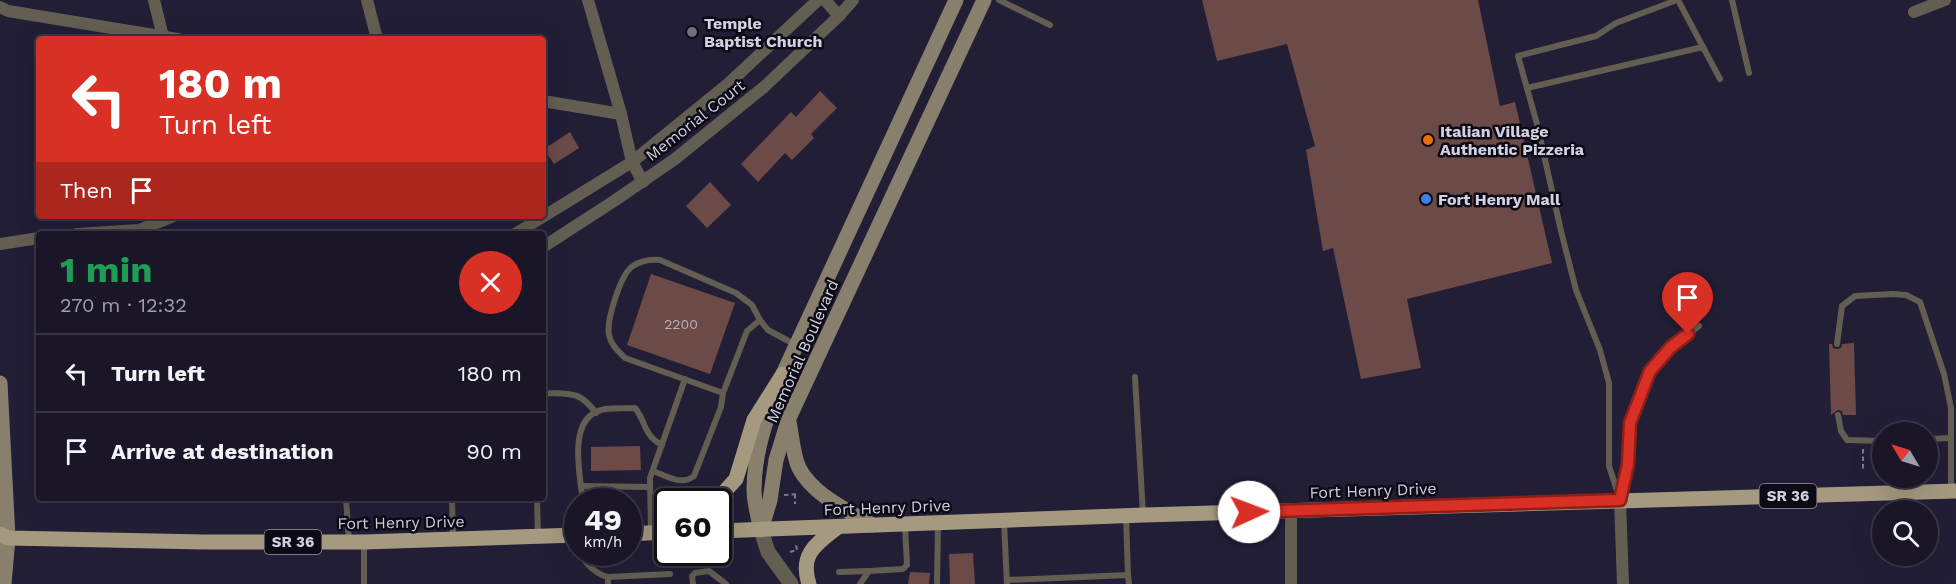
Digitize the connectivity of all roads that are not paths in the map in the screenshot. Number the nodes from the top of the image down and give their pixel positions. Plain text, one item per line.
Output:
1 (154, 0) edge
2 (367, 0) edge
3 (588, 0) edge
4 (818, 0) edge
5 (825, 0) edge
6 (853, 0) edge
7 (956, 0) edge
8 (984, 0) edge
9 (999, 0) edge
10 (1677, 0) edge
11 (1732, 0) edge
12 (1945, 0) edge
13 (4, 9) edge
14 (1914, 12) dead end
15 (839, 15) junction
16 (1050, 25) dead end
17 (163, 36) joint
18 (376, 36) edge
19 (1703, 47) junction
20 (1749, 73) dead end
21 (1720, 79) dead end
22 (1527, 88) junction
23 (546, 102) edge
24 (621, 114) junction
25 (632, 162) junction
26 (643, 182) junction
27 (546, 215) edge
28 (166, 219) edge
29 (539, 219) edge
30 (124, 231) edge
31 (520, 231) edge
32 (36, 238) edge
33 (0, 244) edge
34 (546, 245) edge
35 (760, 321) junction
36 (1700, 326) dead end
37 (1837, 344) dead end
38 (797, 345) junction
39 (783, 374) junction
40 (1136, 377) dead end
41 (685, 380) junction
42 (0, 382) edge
43 (546, 393) edge
44 (723, 393) junction
45 (596, 413) junction
46 (1838, 415) dead end
47 (789, 418) junction
48 (1951, 438) junction
49 (1938, 439) edge
50 (1872, 442) edge
51 (662, 445) junction
52 (653, 471) junction
53 (581, 486) joint
54 (649, 487) junction
55 (728, 488) edge
56 (1954, 491) edge
57 (1620, 500) junction
58 (347, 501) edge
59 (452, 501) edge
60 (537, 501) edge
61 (1291, 511) junction
62 (1144, 515) junction
63 (1126, 516) junction
64 (1004, 520) junction
65 (938, 523) junction
66 (905, 524) junction
67 (872, 525) junction
68 (838, 527) junction
69 (761, 530) junction
70 (732, 531) edge
71 (642, 533) edge
72 (651, 533) junction
73 (654, 533) edge
74 (564, 535) edge
75 (538, 536) junction
76 (3, 538) edge
77 (453, 539) junction
78 (357, 542) junction
79 (592, 567) edge
80 (869, 571) junction
81 (839, 572) dead end
82 (670, 574) dead end
83 (1128, 575) junction
84 (608, 580) edge
85 (1007, 582) edge
86 (4, 584) edge
87 (364, 584) edge
88 (693, 584) edge
89 (726, 584) edge
90 (791, 584) edge
91 (809, 584) edge
92 (860, 584) edge
93 (937, 584) edge
94 (1129, 584) edge
95 (1291, 584) edge
96 (1623, 584) edge

1 - 17 street
2 - 18 street
3 - 24 street
4 - 25 street, Memorial Court
5 - 15 street
6 - 15 street, Memorial Court
7 - 38 main road, Memorial Boulevard
8 - 47 main road, Memorial Boulevard
9 - 16 lane
10 - 19 lane
10 - 22 lane
11 - 20 lane
12 - 14 street
13 - 17 street
15 - 26 street, Memorial Court
19 - 21 lane
19 - 22 lane
22 - 57 lane
23 - 24 street
24 - 25 street
25 - 26 street
25 - 27 street, Memorial Court
26 - 34 street, Memorial Court
28 - 30 street
29 - 31 street, Memorial Court
32 - 33 street
35 - 38 lane
35 - 41 lane
35 - 44 lane
36 - 57 lane
37 - 48 lane
38 - 39 main road, Memorial Boulevard
39 - 55 main road
39 - 69 main road, Memorial Boulevard
40 - 62 lane
41 - 44 lane
41 - 51 lane
42 - 76 main road
43 - 45 lane
44 - 52 lane
45 - 51 lane
45 - 53 lane
46 - 50 lane
47 - 67 main road
47 - 69 main road, Memorial Boulevard
48 - 49 lane
48 - 56 lane
51 - 52 lane
52 - 54 lane
53 - 54 lane
54 - 72 lane
56 - 57 main road, Fort Henry Drive / SR 36
57 - 61 main road, Fort Henry Drive / SR 36
57 - 96 street
58 - 78 lane
59 - 77 lane
60 - 75 lane
61 - 62 main road, Fort Henry Drive / SR 36
61 - 95 street
62 - 63 main road, Fort Henry Drive / SR 36
63 - 64 main road, Fort Henry Drive / SR 36
63 - 83 lane
64 - 65 main road, Fort Henry Drive / SR 36
64 - 85 lane
65 - 66 main road, Fort Henry Drive / SR 36
65 - 93 lane
66 - 67 main road, Fort Henry Drive / SR 36
66 - 80 lane
67 - 68 main road, Fort Henry Drive / SR 36
68 - 69 main road, Fort Henry Drive / SR 36
68 - 91 main road
69 - 70 main road, Fort Henry Drive / SR 36
69 - 90 street
71 - 72 main road
72 - 73 main road
74 - 75 main road, Fort Henry Drive / SR 36
75 - 77 main road, Fort Henry Drive / SR 36
76 - 78 main road, Fort Henry Drive / SR 36
76 - 86 main road
77 - 78 main road, Fort Henry Drive / SR 36
78 - 87 lane
79 - 84 lane
80 - 81 lane
80 - 92 lane
82 - 84 lane
83 - 85 lane
83 - 94 lane
88 - 89 lane

